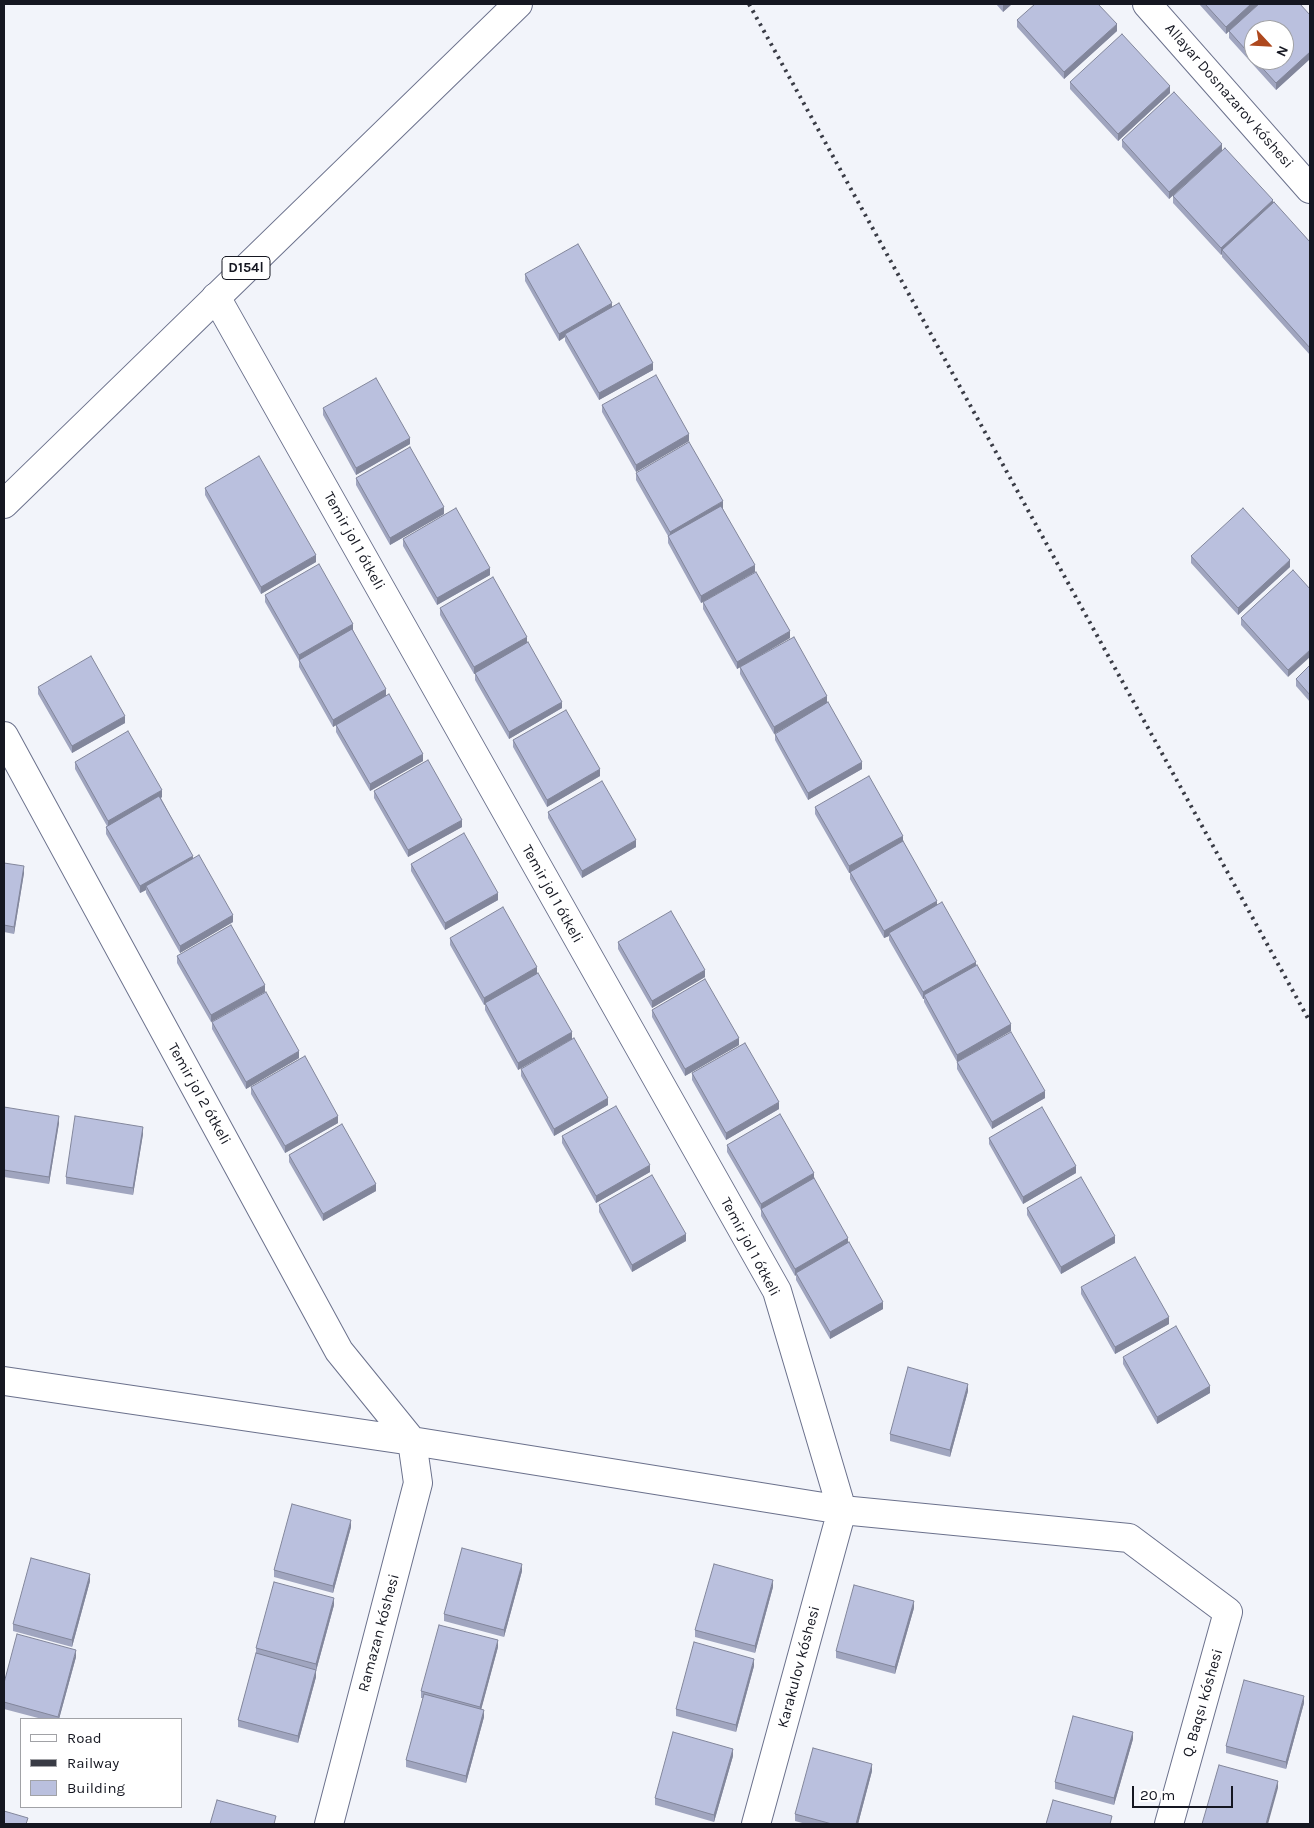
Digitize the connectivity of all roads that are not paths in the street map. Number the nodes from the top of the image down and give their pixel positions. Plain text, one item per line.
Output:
1 (1147, 4) edge
2 (506, 9) edge
3 (1310, 189) edge
4 (216, 297) junction
5 (4, 504) edge
6 (4, 736) edge
7 (5, 1386) edge
8 (412, 1441) junction
9 (842, 1510) junction
10 (329, 1824) edge
11 (756, 1824) edge
12 (1169, 1824) edge

1 - 3 street, Allayar Dosnazarov kóshesi
2 - 4 street, D154l
4 - 5 street, D154l
4 - 9 street, Temir jol 1 ótkeli
6 - 8 street, Temir jol 2 ótkeli
7 - 8 street
8 - 9 street
8 - 10 street, Ramazan kóshesi
9 - 11 street, Karakulov kóshesi
9 - 12 street, Q. Baqsı kóshesi

